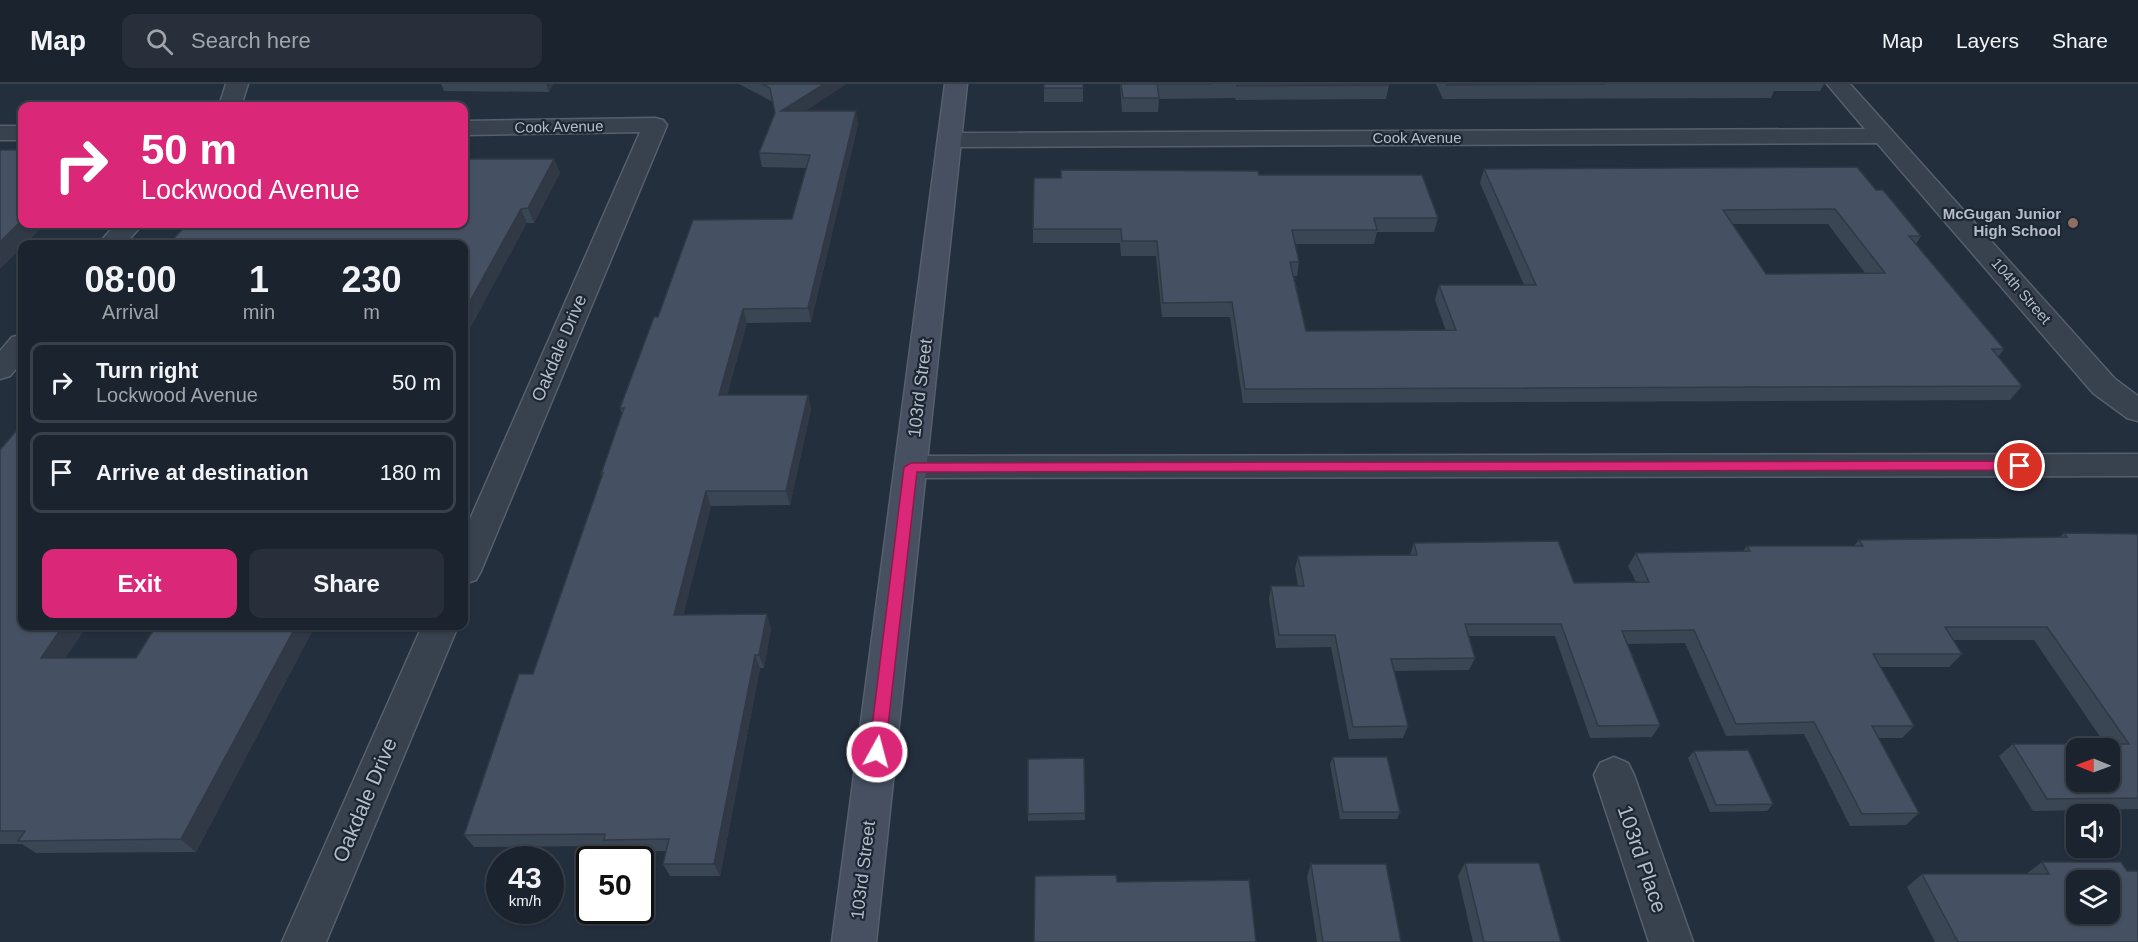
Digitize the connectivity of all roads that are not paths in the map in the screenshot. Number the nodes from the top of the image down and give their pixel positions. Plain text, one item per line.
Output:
1 (237, 84) edge
2 (956, 84) edge
3 (1838, 84) edge
4 (231, 102) edge
5 (655, 125) joint
6 (468, 128) edge
7 (0, 133) edge
8 (18, 133) edge
9 (1884, 136) junction
10 (950, 140) junction
11 (126, 228) edge
12 (115, 240) edge
13 (18, 349) edge
14 (0, 369) edge
15 (2138, 411) edge
16 (2138, 465) edge
17 (911, 467) junction
18 (468, 562) edge
19 (438, 630) edge
20 (1614, 775) dead end
21 (304, 942) edge
22 (854, 942) edge
23 (1671, 942) edge

1 - 4 street
2 - 10 main road, 103rd Street
3 - 9 street, 104th Street
5 - 6 street, Cook Avenue
5 - 18 street, Oakdale Drive
7 - 8 street
9 - 10 street, Cook Avenue
9 - 15 street, 104th Street
10 - 17 main road, 103rd Street
11 - 12 street
13 - 14 street
16 - 17 street
17 - 22 main road, 103rd Street
19 - 21 street, Oakdale Drive
20 - 23 street, 103rd Place

